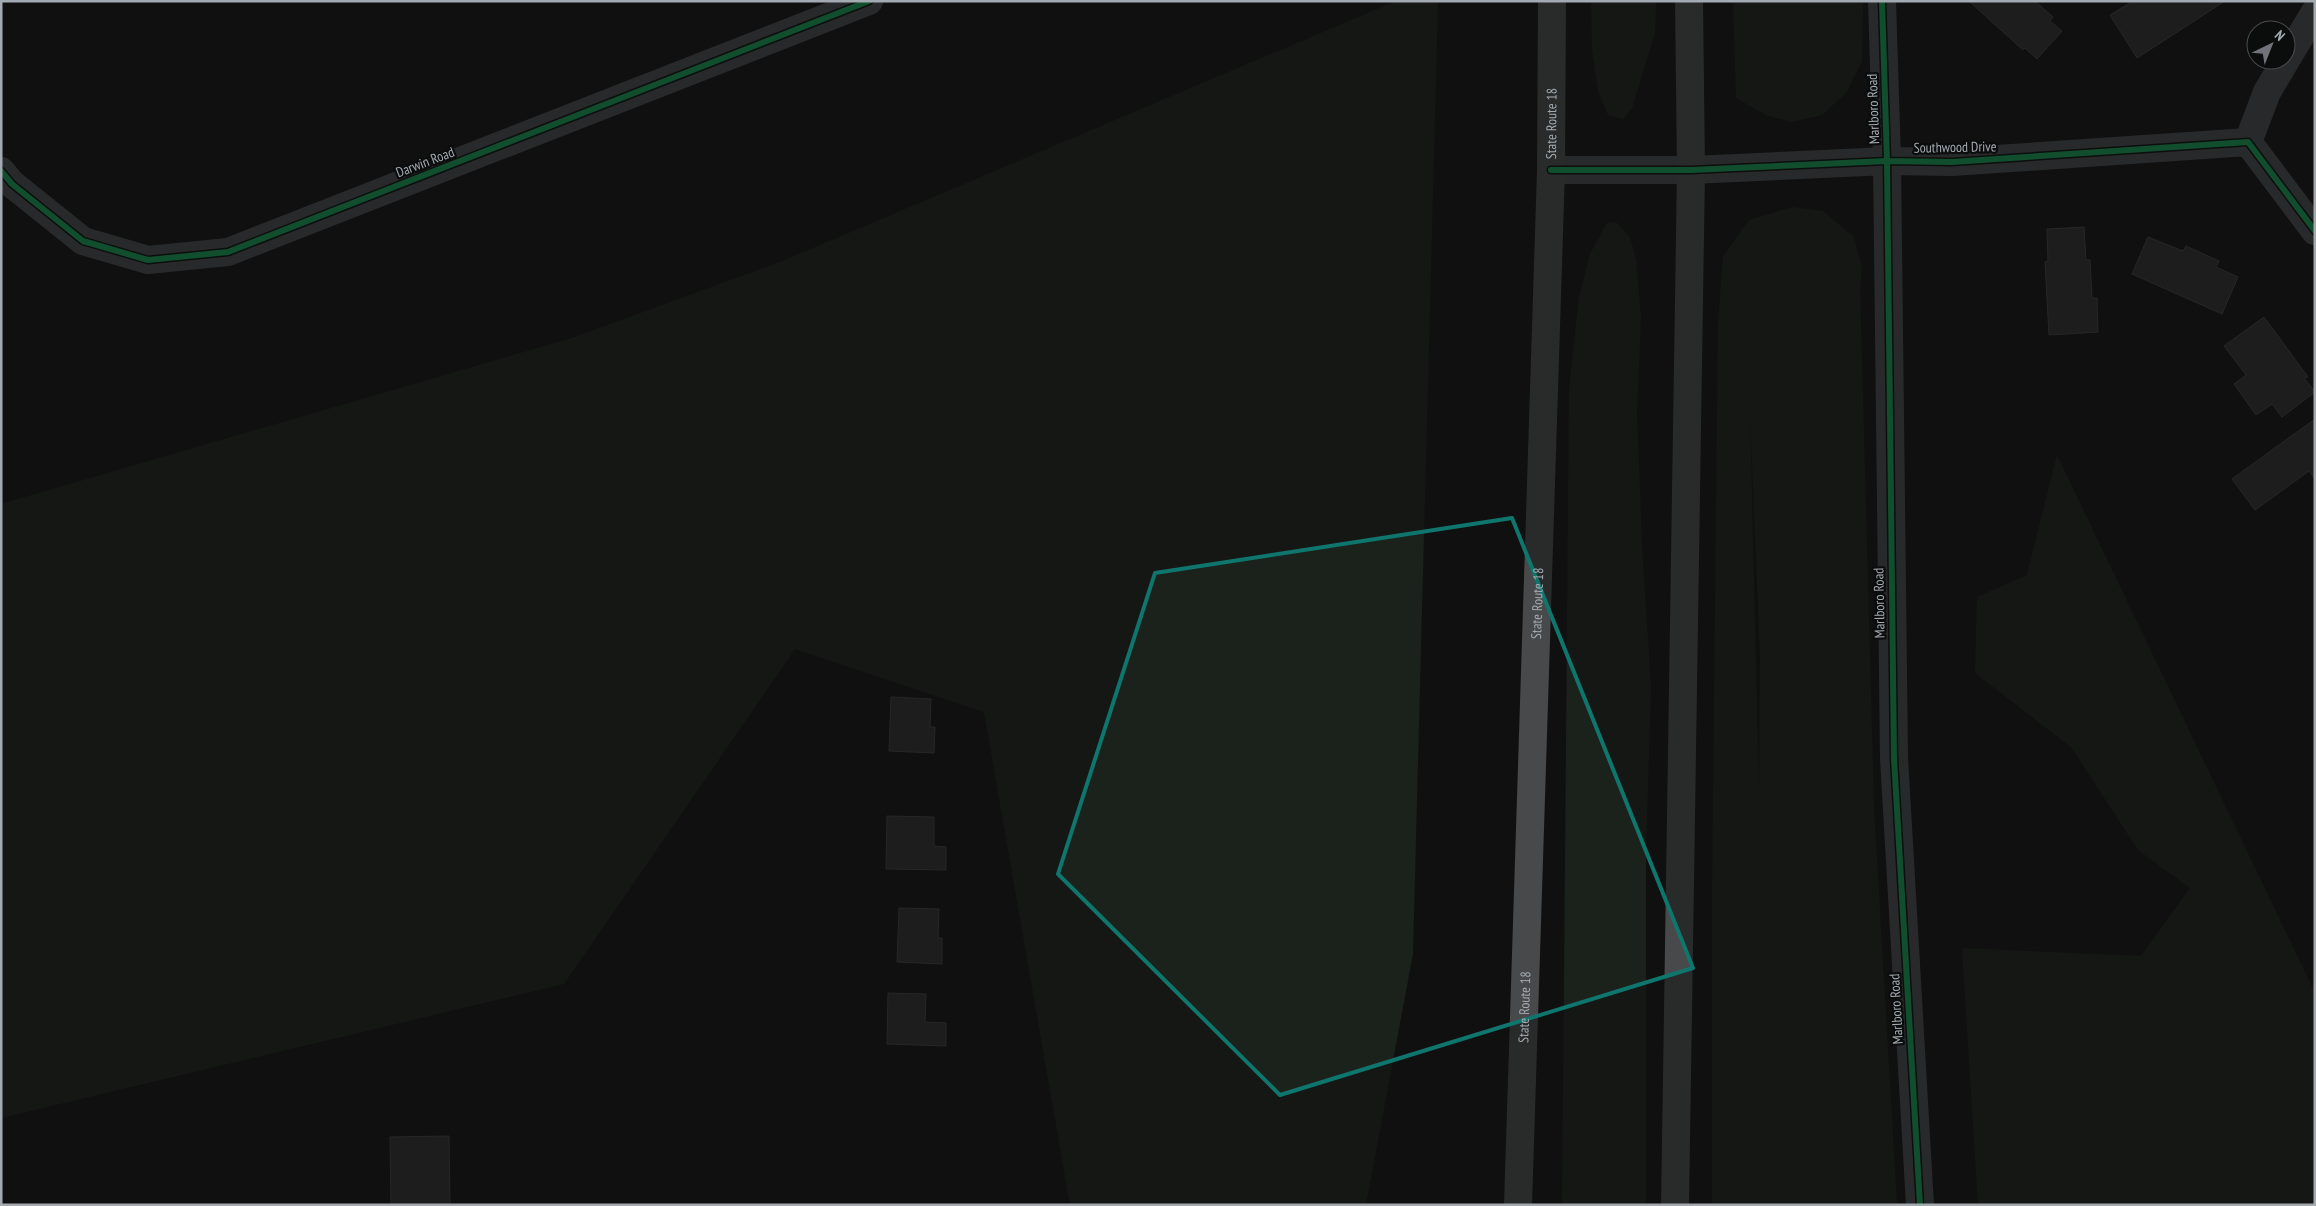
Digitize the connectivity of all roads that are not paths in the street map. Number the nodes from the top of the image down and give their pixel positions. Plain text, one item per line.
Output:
1 (868, 1) edge
2 (1552, 1) edge
3 (1689, 1) edge
4 (1882, 1) edge
5 (2315, 12) edge
6 (2296, 43) edge
7 (2280, 70) edge
8 (2248, 142) junction
9 (1887, 160) junction
10 (1551, 170) junction
11 (1691, 170) junction
12 (1, 171) edge
13 (2315, 231) edge
14 (1518, 1205) edge
15 (1675, 1205) edge
16 (1920, 1205) edge

1 - 12 street, Darwin Road
2 - 10 highway, State Route 18
3 - 11 highway
4 - 9 street, Marlboro Road
5 - 6 street
7 - 8 street
8 - 9 street, Southwood Drive
8 - 13 street
9 - 11 street, Southwood Drive
9 - 16 street, Marlboro Road
10 - 11 street, Southwood Drive
10 - 14 highway, State Route 18
11 - 15 highway

